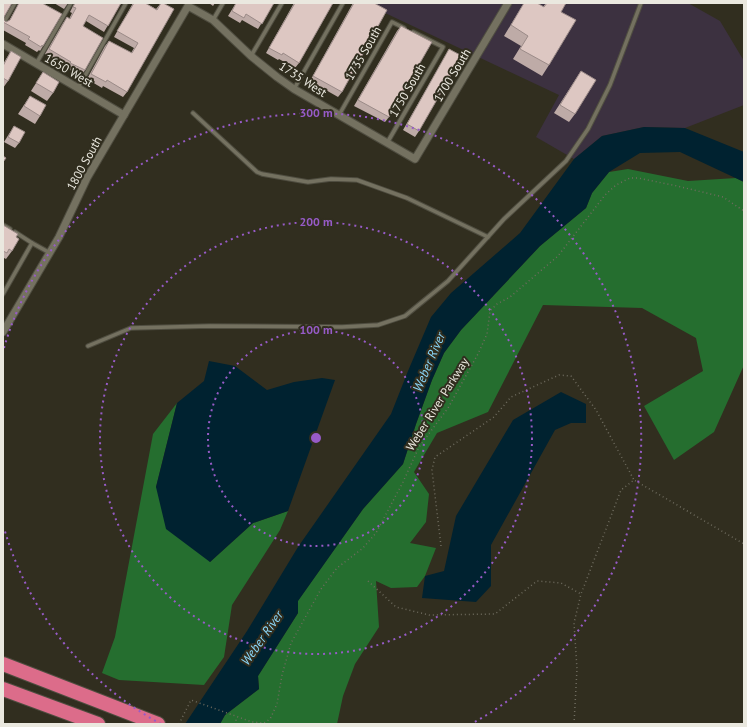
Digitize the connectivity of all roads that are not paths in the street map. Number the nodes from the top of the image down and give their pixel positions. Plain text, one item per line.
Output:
1 (15, 3) edge
2 (71, 3) edge
3 (126, 3) edge
4 (223, 3) edge
5 (282, 3) edge
6 (344, 3) edge
7 (508, 3) edge
8 (641, 3) edge
9 (188, 6) joint
10 (213, 20) junction
11 (3, 24) edge
12 (3, 44) edge
13 (443, 46) joint
14 (251, 56) junction
15 (36, 64) junction
16 (78, 88) junction
17 (294, 89) junction
18 (193, 113) dead end
19 (124, 115) junction
20 (339, 115) junction
21 (387, 143) junction
22 (415, 159) joint
23 (3, 225) edge
24 (488, 237) junction
25 (32, 243) junction
26 (50, 252) junction
27 (3, 294) edge
28 (3, 332) edge
29 (88, 346) dead end
30 (3, 664) edge
31 (3, 689) edge
32 (98, 724) edge
33 (158, 724) edge

1 - 11 lane
2 - 15 lane
3 - 16 lane
4 - 10 lane
5 - 14 lane
6 - 17 lane
7 - 22 street, 1700 South
8 - 24 lane
9 - 10 street, 1735 West
9 - 19 street, 1800 South
10 - 14 street, 1735 West
12 - 15 street, 1650 West
13 - 20 lane, 1735 South
13 - 21 lane, 1750 South
14 - 17 street, 1735 West
15 - 16 street, 1650 West
16 - 19 street, 1650 West
17 - 20 street, 1735 West
18 - 24 lane
19 - 26 street, 1800 South
20 - 21 street, 1735 West
21 - 22 street, 1735 West
23 - 25 lane
24 - 29 lane
25 - 26 lane
25 - 27 lane
26 - 28 street, 1800 South
30 - 33 highway
31 - 32 highway

